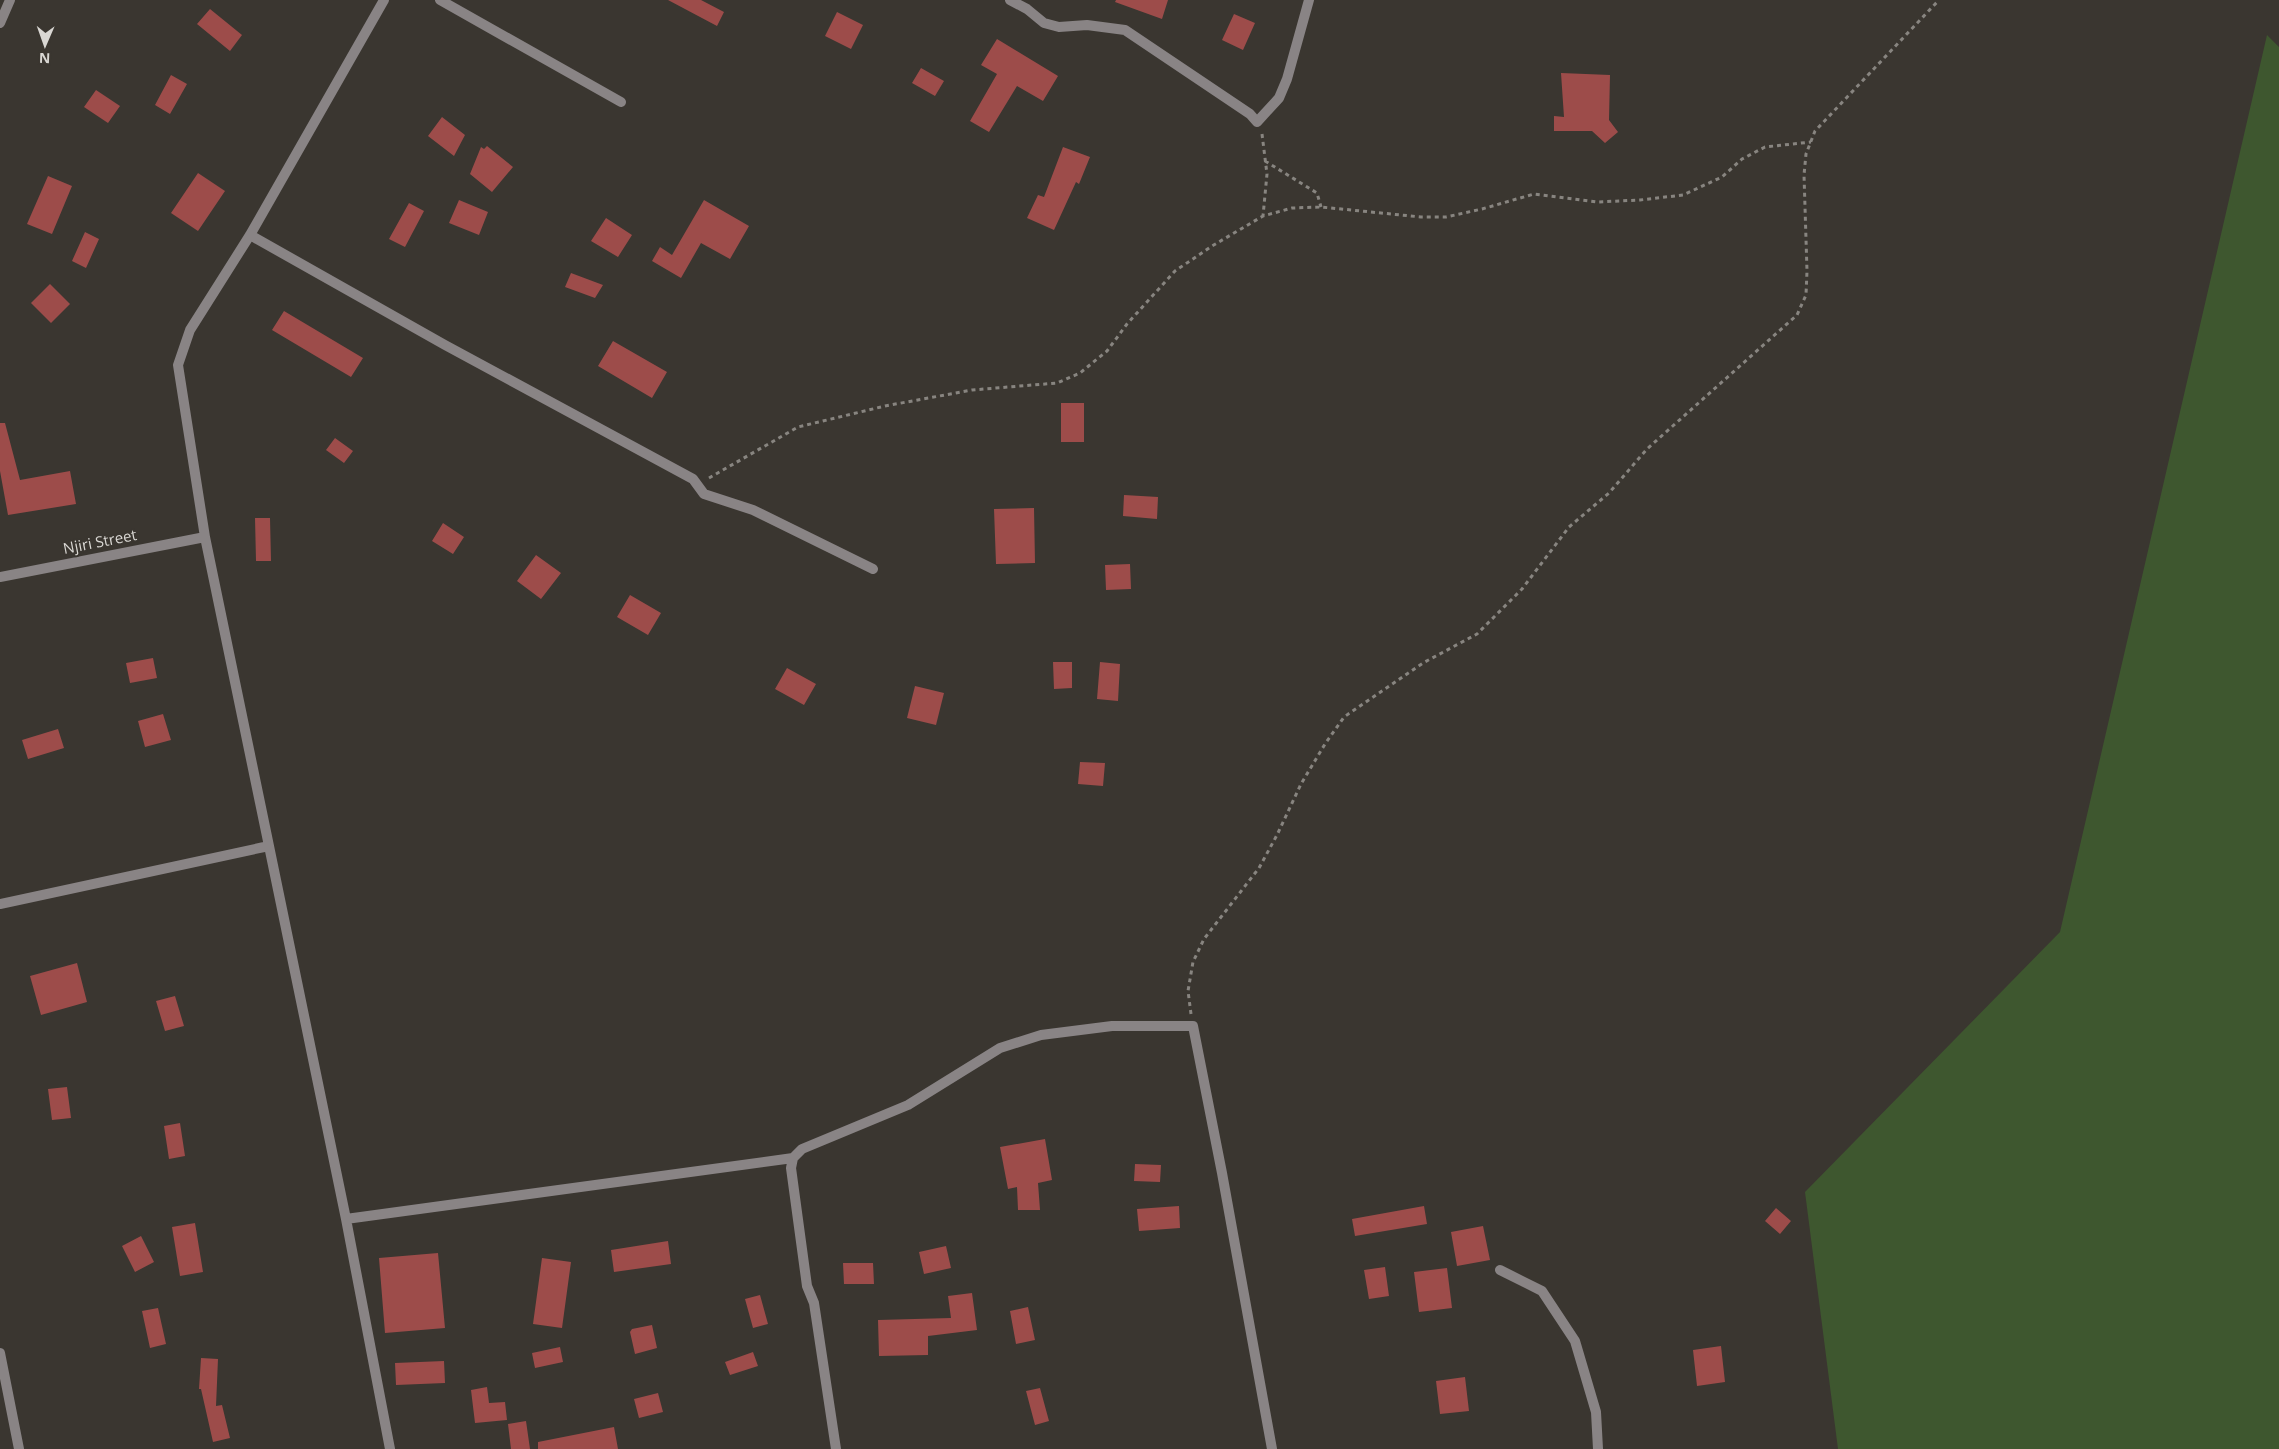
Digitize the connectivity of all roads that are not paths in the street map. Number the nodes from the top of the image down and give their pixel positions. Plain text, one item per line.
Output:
1 (10, 0) edge
2 (384, 0) edge
3 (440, 0) edge
4 (1010, 0) edge
5 (1309, 0) edge
6 (0, 23) edge
7 (621, 102) dead end
8 (250, 235) junction
9 (205, 537) junction
10 (873, 569) dead end
11 (0, 577) edge
12 (269, 846) junction
13 (0, 904) edge
14 (793, 1158) junction
15 (346, 1219) junction
16 (1500, 1270) dead end
17 (0, 1353) edge
18 (19, 1449) edge
19 (390, 1449) edge
20 (836, 1449) edge
21 (1272, 1449) edge
22 (1598, 1449) edge

1 - 6 street
2 - 8 street
3 - 7 street
4 - 5 street
8 - 9 street
8 - 10 street
9 - 11 street, Njiri Street
9 - 12 street
12 - 13 street
12 - 15 street
14 - 15 street
14 - 20 street
14 - 21 street
15 - 19 street
16 - 22 street
17 - 18 street

